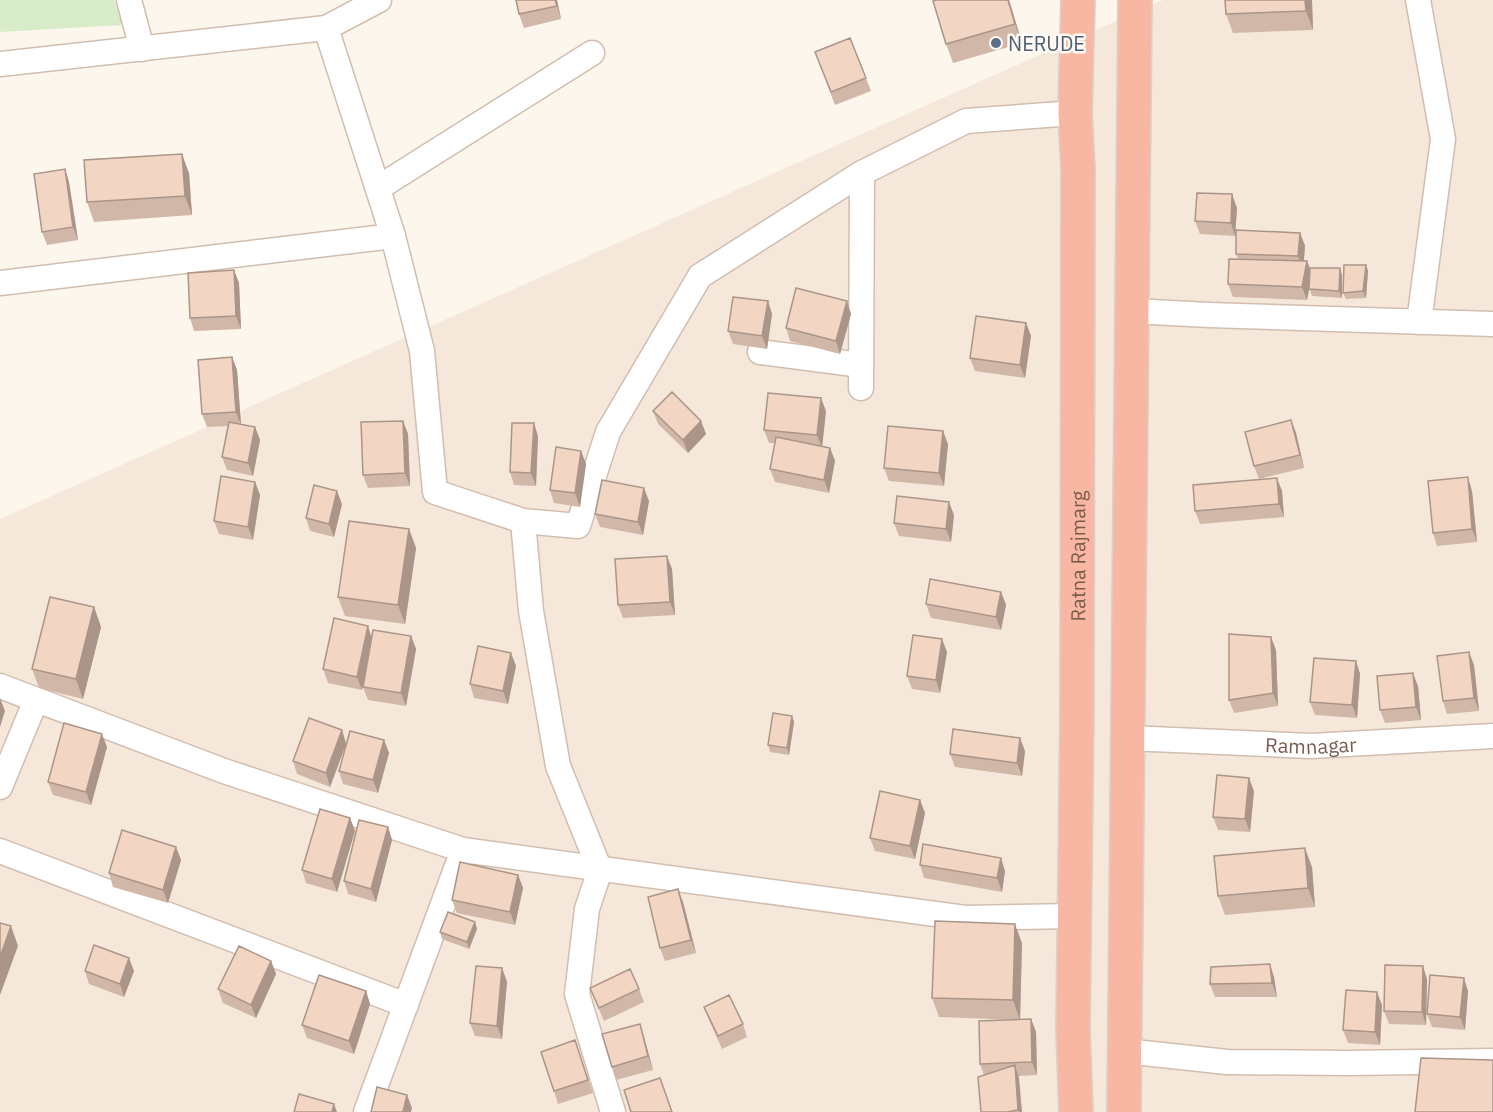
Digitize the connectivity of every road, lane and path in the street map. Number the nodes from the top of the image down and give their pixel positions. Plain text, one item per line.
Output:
1 (129, 0) edge
2 (379, 0) edge
3 (1078, 0) edge
4 (1135, 0) edge
5 (1418, 0) edge
6 (326, 28) junction
7 (142, 49) junction
8 (592, 53) dead end
9 (0, 64) edge
10 (1075, 113) junction
11 (862, 173) junction
12 (378, 188) junction
13 (393, 236) junction
14 (0, 283) edge
15 (1132, 310) junction
16 (1419, 322) junction
17 (1493, 324) edge
18 (760, 352) dead end
19 (524, 521) junction
20 (0, 687) edge
21 (36, 700) junction
22 (1493, 736) edge
23 (1128, 738) junction
24 (0, 787) edge
25 (463, 850) junction
26 (0, 852) edge
27 (600, 870) junction
28 (1075, 916) junction
29 (406, 1005) junction
30 (1125, 1051) junction
31 (1493, 1061) edge
32 (366, 1112) edge
33 (614, 1112) edge
34 (1076, 1112) edge
35 (1124, 1112) edge

1 - 7 street
2 - 6 street
3 - 10 highway, Ratna Rajmarg
4 - 15 highway
5 - 16 street
6 - 7 street
6 - 12 street
7 - 9 street
8 - 12 street
10 - 11 street
10 - 28 highway, Ratna Rajmarg
11 - 18 street
11 - 19 street
12 - 13 street
13 - 14 street
13 - 19 street
15 - 16 street
15 - 23 highway
16 - 17 street
19 - 27 street
20 - 21 street
21 - 24 street
21 - 25 street
22 - 23 street, Ramnagar
23 - 30 highway
25 - 27 street
25 - 29 street
26 - 29 street
27 - 28 street
27 - 33 street
28 - 34 highway, Ratna Rajmarg
29 - 32 street
30 - 31 street
30 - 35 highway

